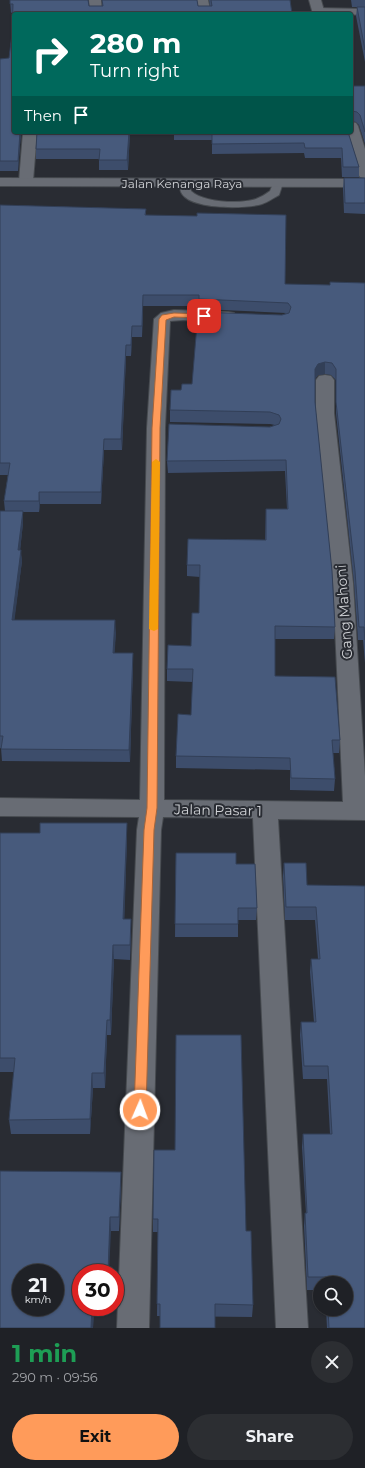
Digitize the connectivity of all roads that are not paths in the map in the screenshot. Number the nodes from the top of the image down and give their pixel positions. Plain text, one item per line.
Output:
1 (95, 0) edge
2 (202, 0) edge
3 (317, 8) edge
4 (96, 12) edge
5 (205, 12) edge
6 (365, 12) edge
7 (353, 133) edge
8 (30, 134) edge
9 (365, 174) edge
10 (0, 182) edge
11 (26, 182) junction
12 (185, 183) junction
13 (278, 183) junction
14 (365, 183) edge
15 (243, 318) edge
16 (325, 380) dead end
17 (0, 807) edge
18 (152, 808) junction
19 (265, 811) junction
20 (360, 811) edge
21 (133, 1328) edge
22 (292, 1328) edge

1 - 4 street
2 - 5 street
3 - 6 lane
7 - 9 street
8 - 11 street
10 - 11 street, Jalan Kenanga Raya
11 - 12 street, Jalan Kenanga Raya
12 - 13 street, Jalan Kenanga Raya
12 - 13 lane
13 - 14 street, Jalan Kenanga Raya
15 - 18 street
16 - 20 street, Gang Mahoni
17 - 18 street, Jalan Pasar 1
18 - 19 street, Jalan Pasar 1
18 - 21 street
19 - 20 street, Jalan Pasar 1
19 - 22 street

